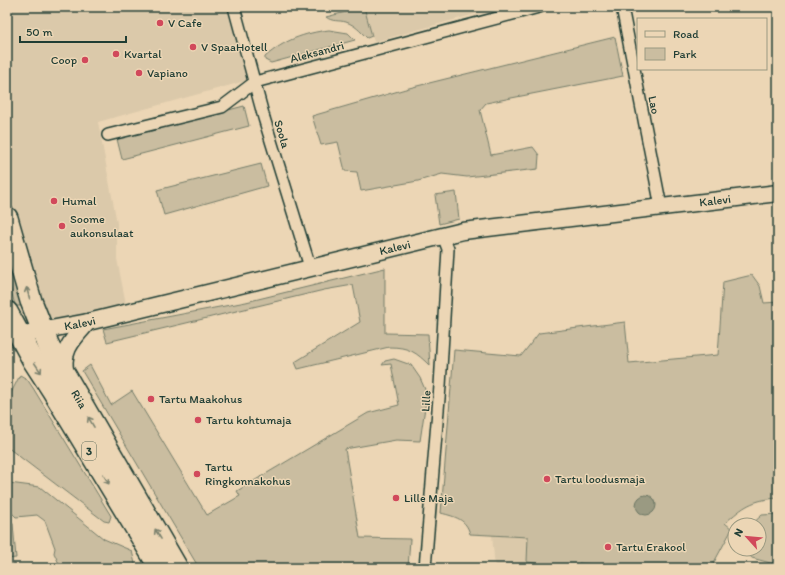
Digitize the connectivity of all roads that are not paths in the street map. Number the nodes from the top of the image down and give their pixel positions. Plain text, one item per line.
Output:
1 (234, 7) edge
2 (539, 7) edge
3 (622, 7) edge
4 (255, 82) junction
5 (108, 135) dead end
6 (778, 193) edge
7 (661, 207) junction
8 (7, 218) edge
9 (443, 236) junction
10 (310, 267) junction
11 (7, 312) edge
12 (88, 322) junction
13 (41, 330) junction
14 (12, 336) edge
15 (67, 380) junction
16 (160, 568) edge
17 (177, 568) edge
18 (425, 568) edge

1 - 4 street, Soola
2 - 4 street, Aleksandri
3 - 7 street, Lao
4 - 5 street, Aleksandri
4 - 10 street, Soola
6 - 7 street, Kalevi
7 - 9 street, Kalevi
13 -> 8 highway, Riia / 3
9 - 10 street, Kalevi
9 - 18 street, Lille
10 - 12 street, Kalevi
11 - 14 highway, Riia / 3
12 - 13 street, Kalevi
12 - 15 street
13 - 14 street, Kalevi
13 - 15 highway, Riia / 3
14 -> 16 highway, Riia / 3
17 -> 15 highway, Riia / 3

